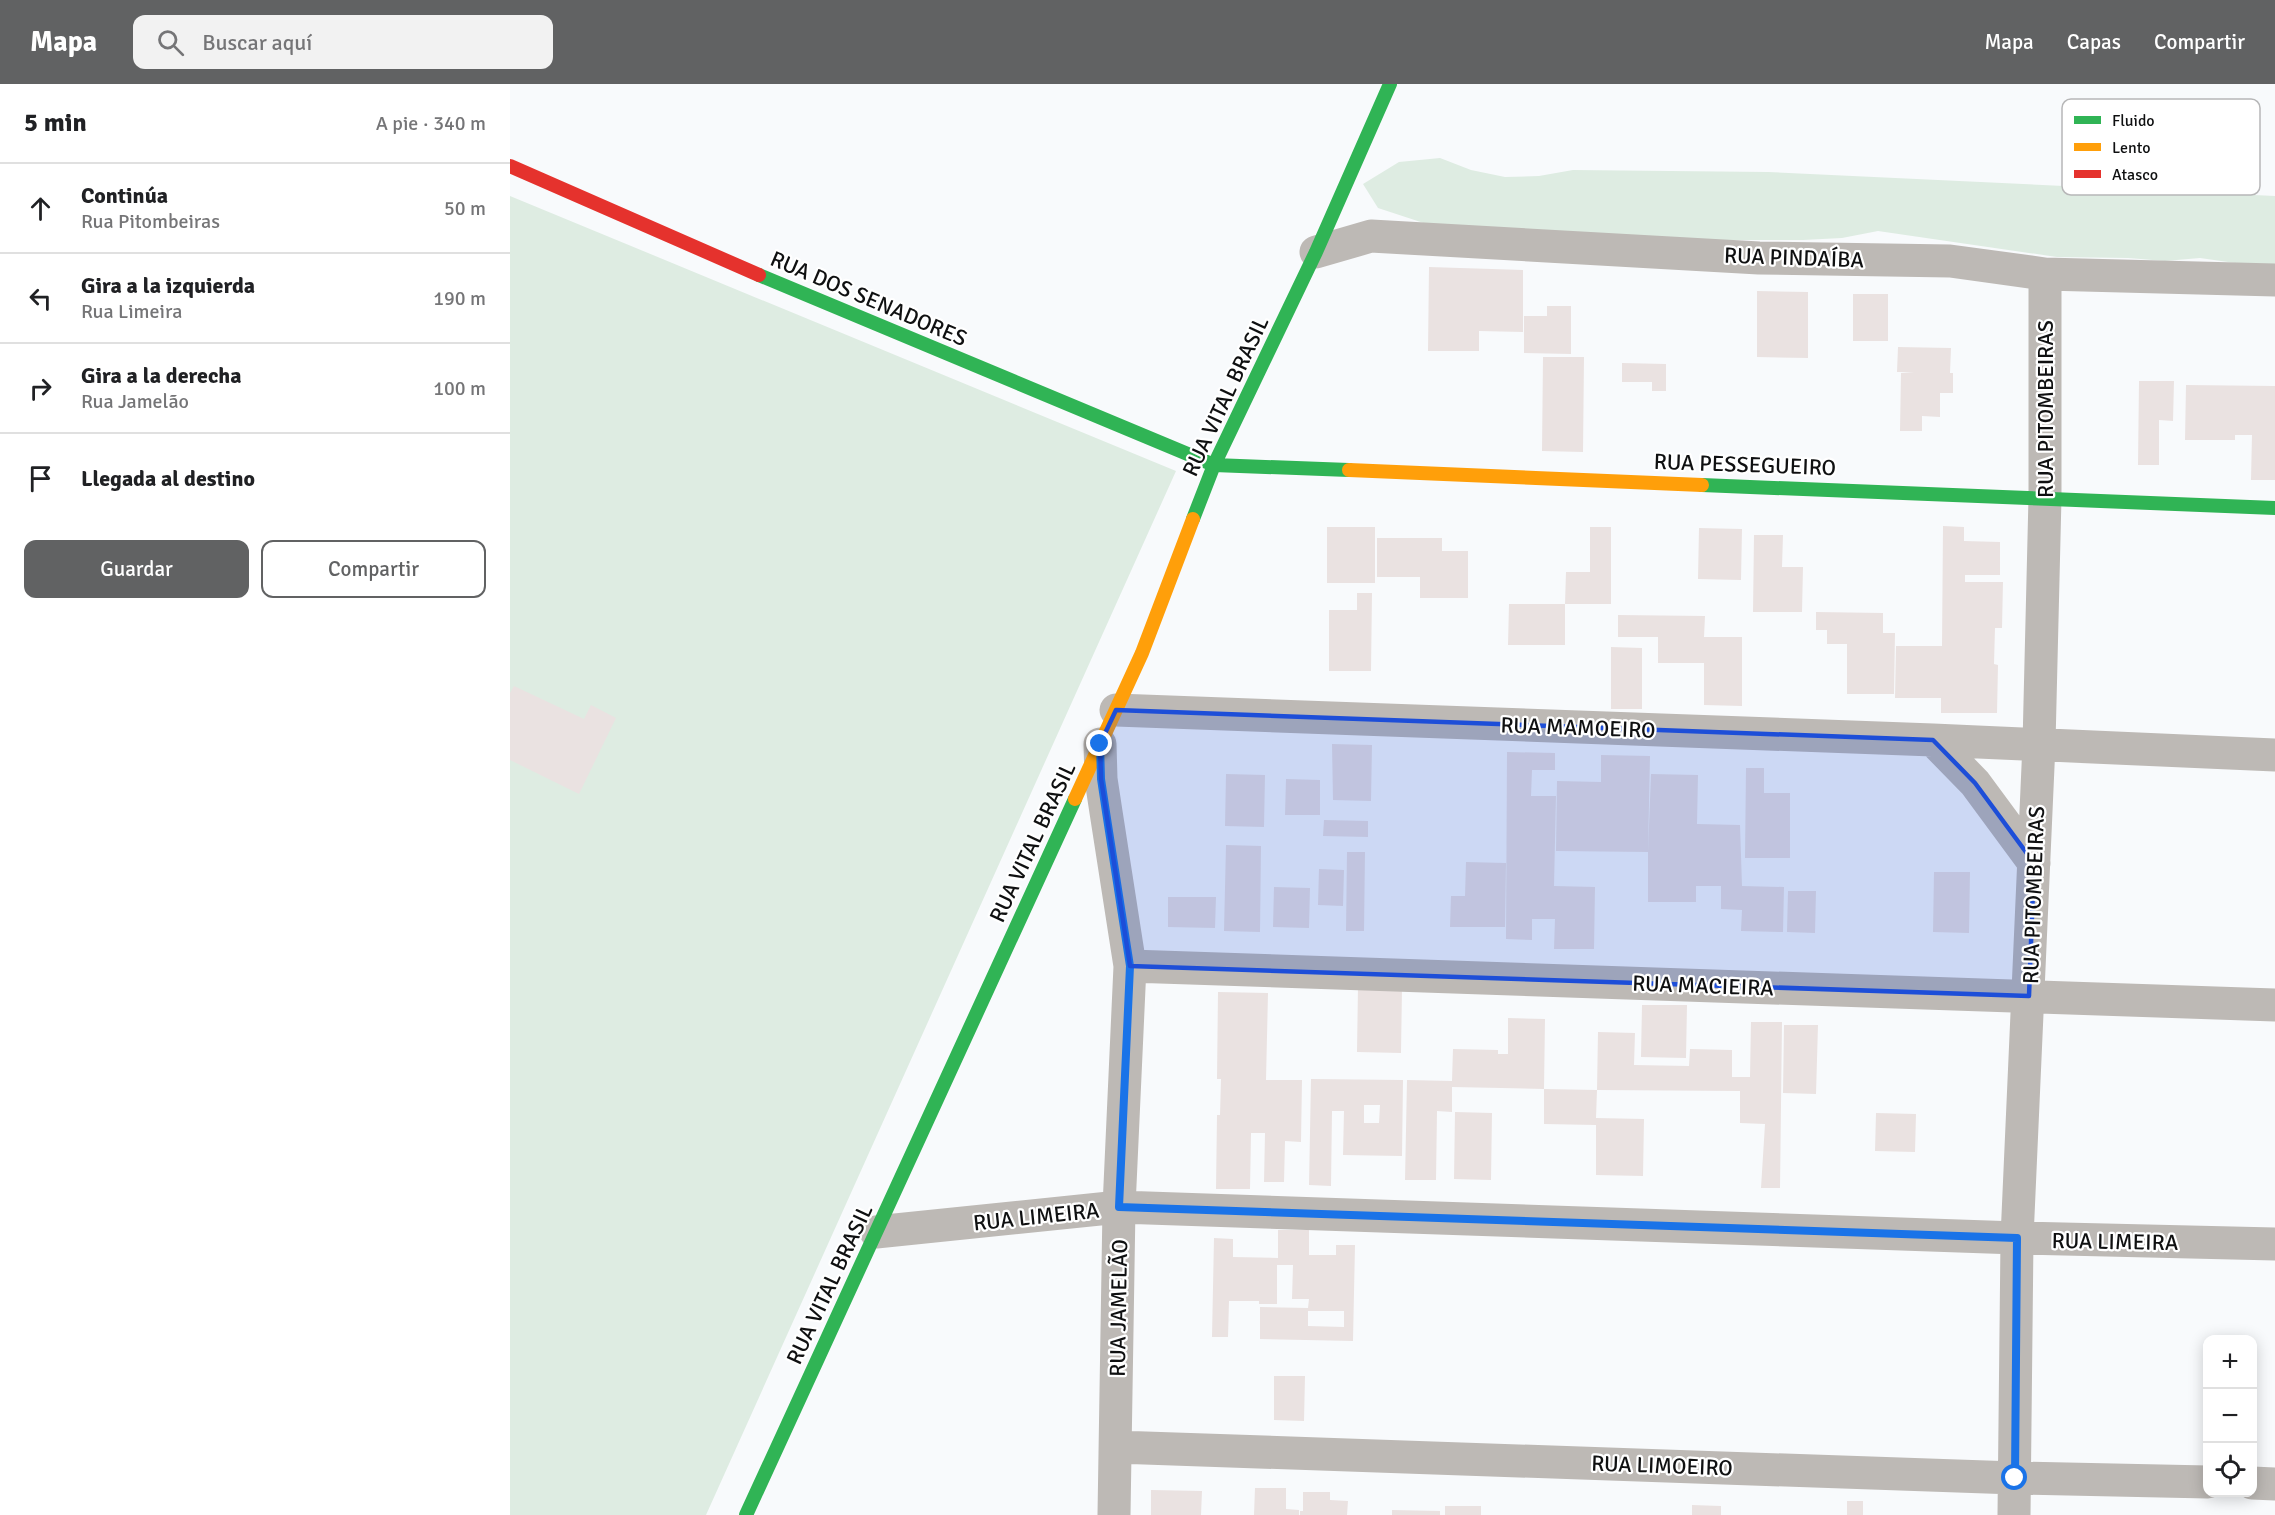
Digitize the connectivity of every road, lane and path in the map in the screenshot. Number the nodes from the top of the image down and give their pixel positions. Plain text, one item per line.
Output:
1 (1390, 84) edge
2 (510, 166) edge
3 (1316, 252) junction
4 (2045, 274) junction
5 (2275, 280) edge
6 (1214, 465) junction
7 (2044, 497) junction
8 (2275, 508) edge
9 (1116, 710) junction
10 (1933, 740) junction
11 (1100, 744) junction
12 (2039, 744) junction
13 (2275, 755) edge
14 (2034, 862) junction
15 (1130, 966) junction
16 (2029, 996) junction
17 (2275, 1005) edge
18 (1119, 1207) junction
19 (876, 1232) junction
20 (2017, 1238) junction
21 (2275, 1244) edge
22 (1116, 1447) junction
23 (2015, 1478) junction
24 (2203, 1482) edge
25 (2257, 1484) edge
26 (2275, 1484) edge
27 (746, 1515) edge
28 (1114, 1515) edge
29 (2014, 1515) edge

1 - 3 street, RUA VITAL BRASIL
2 - 6 street, RUA DOS SENADORES
3 - 4 street, RUA PINDAÍBA
3 - 6 street, RUA VITAL BRASIL
4 - 5 street, RUA PINDAÍBA
4 - 7 street, RUA PITOMBEIRAS
6 - 7 street, RUA PESSEGUEIRO
6 - 9 street, RUA VITAL BRASIL
7 - 8 street, RUA PESSEGUEIRO
7 - 12 street, RUA PITOMBEIRAS
9 - 10 street, RUA MAMOEIRO
9 - 11 street, RUA VITAL BRASIL
10 - 12 street, RUA MAMOEIRO
10 - 14 street
11 - 15 street, RUA JAMELÃO
11 - 19 street, RUA VITAL BRASIL
12 - 13 street, RUA MAMOEIRO
12 - 14 street, RUA PITOMBEIRAS
14 - 16 street, RUA PITOMBEIRAS
15 - 16 street, RUA MACIEIRA
15 - 18 street, RUA JAMELÃO
16 - 17 street, RUA MACIEIRA
16 - 20 street, RUA PITOMBEIRAS
18 - 19 street, RUA LIMEIRA
18 - 20 street, RUA LIMEIRA
18 - 22 street, RUA JAMELÃO
19 - 27 street, RUA VITAL BRASIL
20 - 21 street, RUA LIMEIRA
20 - 23 street, RUA PITOMBEIRAS
22 - 23 street, RUA LIMOEIRO
22 - 28 street, RUA JAMELÃO
23 - 24 street, RUA LIMOEIRO
23 - 29 street, RUA PITOMBEIRAS
25 - 26 street

